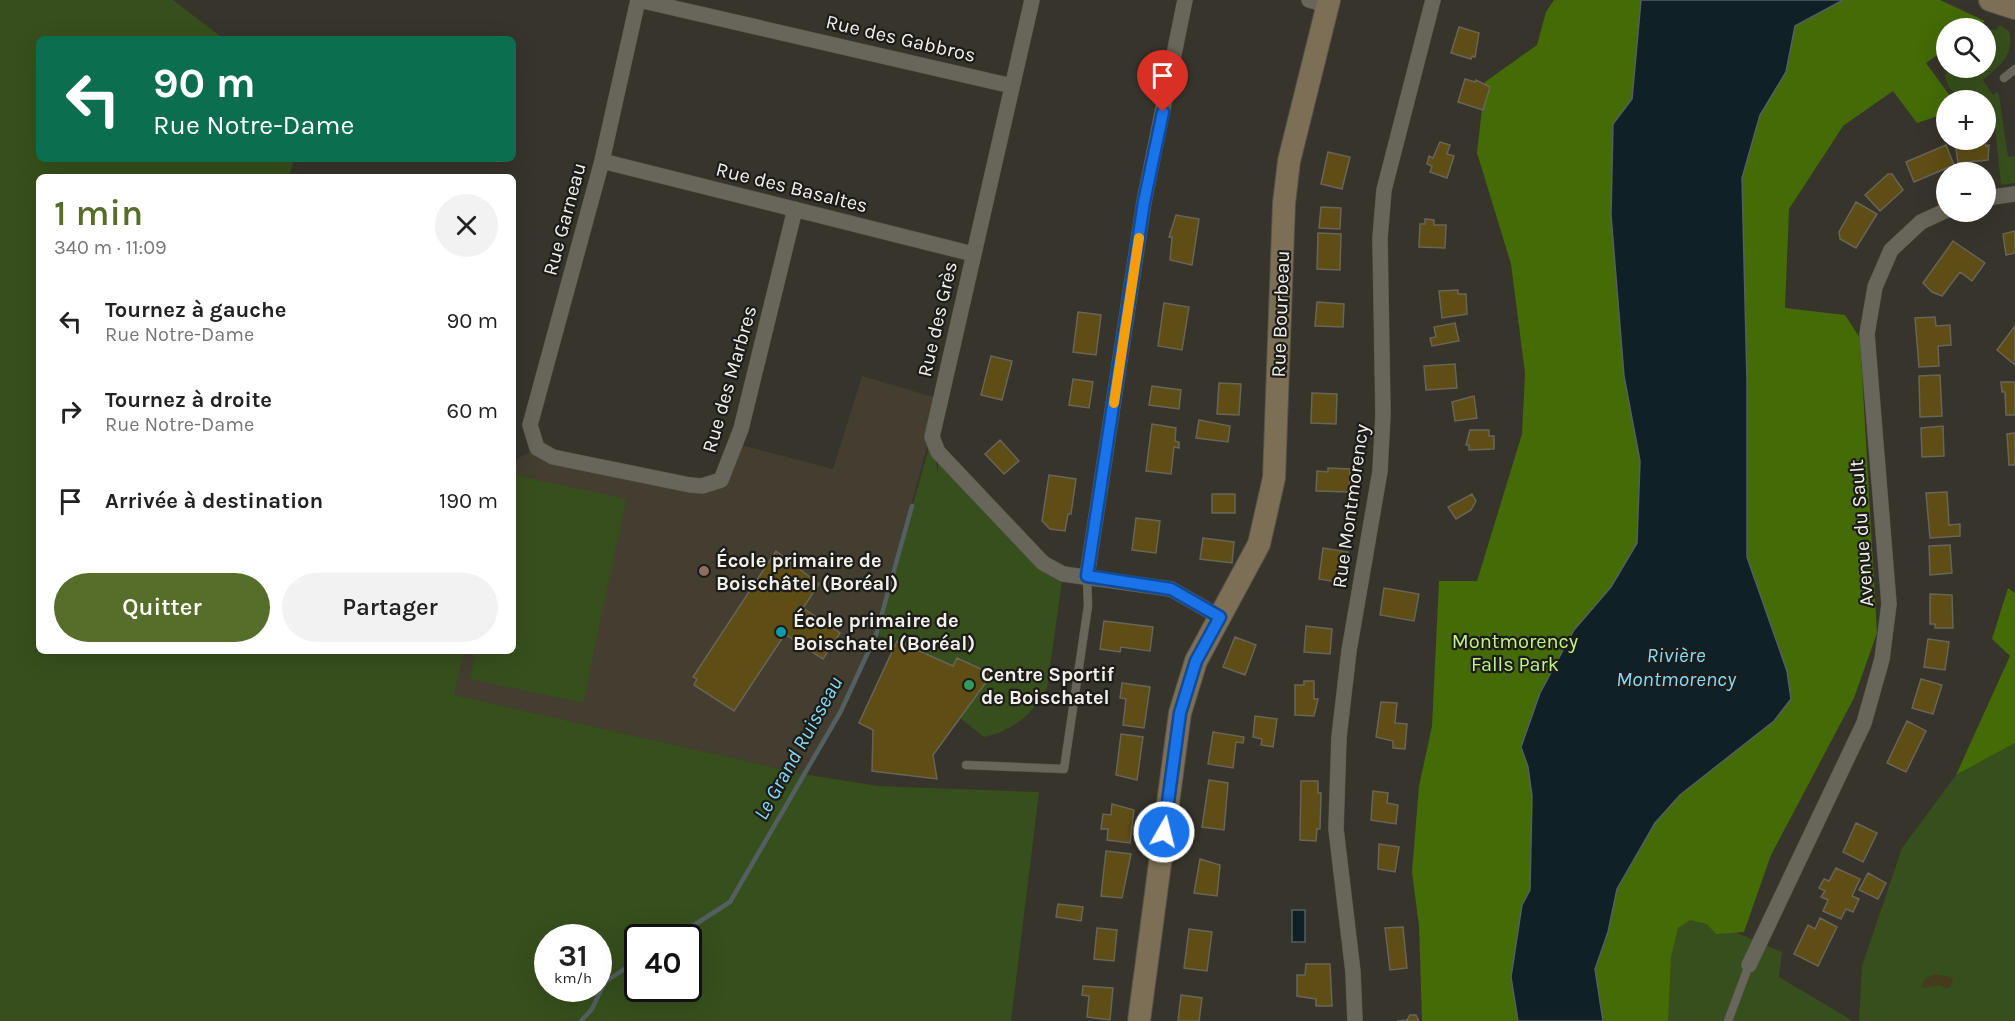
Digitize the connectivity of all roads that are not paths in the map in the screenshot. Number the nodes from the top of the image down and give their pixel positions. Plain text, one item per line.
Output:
1 (639, 0) edge
2 (1032, 0) edge
3 (1185, 0) edge
4 (1432, 0) edge
5 (1990, 0) edge
6 (1322, 2) edge
7 (2015, 8) edge
8 (2015, 69) edge
9 (2004, 78) dead end
10 (1012, 86) junction
11 (602, 161) junction
12 (2015, 194) edge
13 (1996, 197) edge
14 (795, 209) junction
15 (1936, 215) edge
16 (973, 254) junction
17 (537, 448) joint
18 (1087, 576) junction
19 (1220, 617) junction
20 (966, 765) dead end
21 (1749, 965) joint
22 (1139, 1021) edge
23 (1355, 1021) edge
24 (1728, 1021) edge

1 - 10 street, Rue des Gabbros
1 - 11 street, Rue Garneau
2 - 10 street, Rue des Grès
3 - 18 street
4 - 23 street, Rue Montmorency
5 - 7 street
6 - 19 street, Rue Bourbeau
8 - 9 lane
10 - 16 street, Rue des Grès
11 - 14 street, Rue des Basaltes
11 - 17 street, Rue Garneau
12 - 13 street
14 - 16 street, Rue des Basaltes
14 - 17 street, Rue des Marbres
15 - 21 street, Avenue du Sault
16 - 18 street, Rue des Grès
18 - 19 street, Rue des Grès
18 - 20 lane
19 - 22 street, Rue Bourbeau
21 - 24 lane

